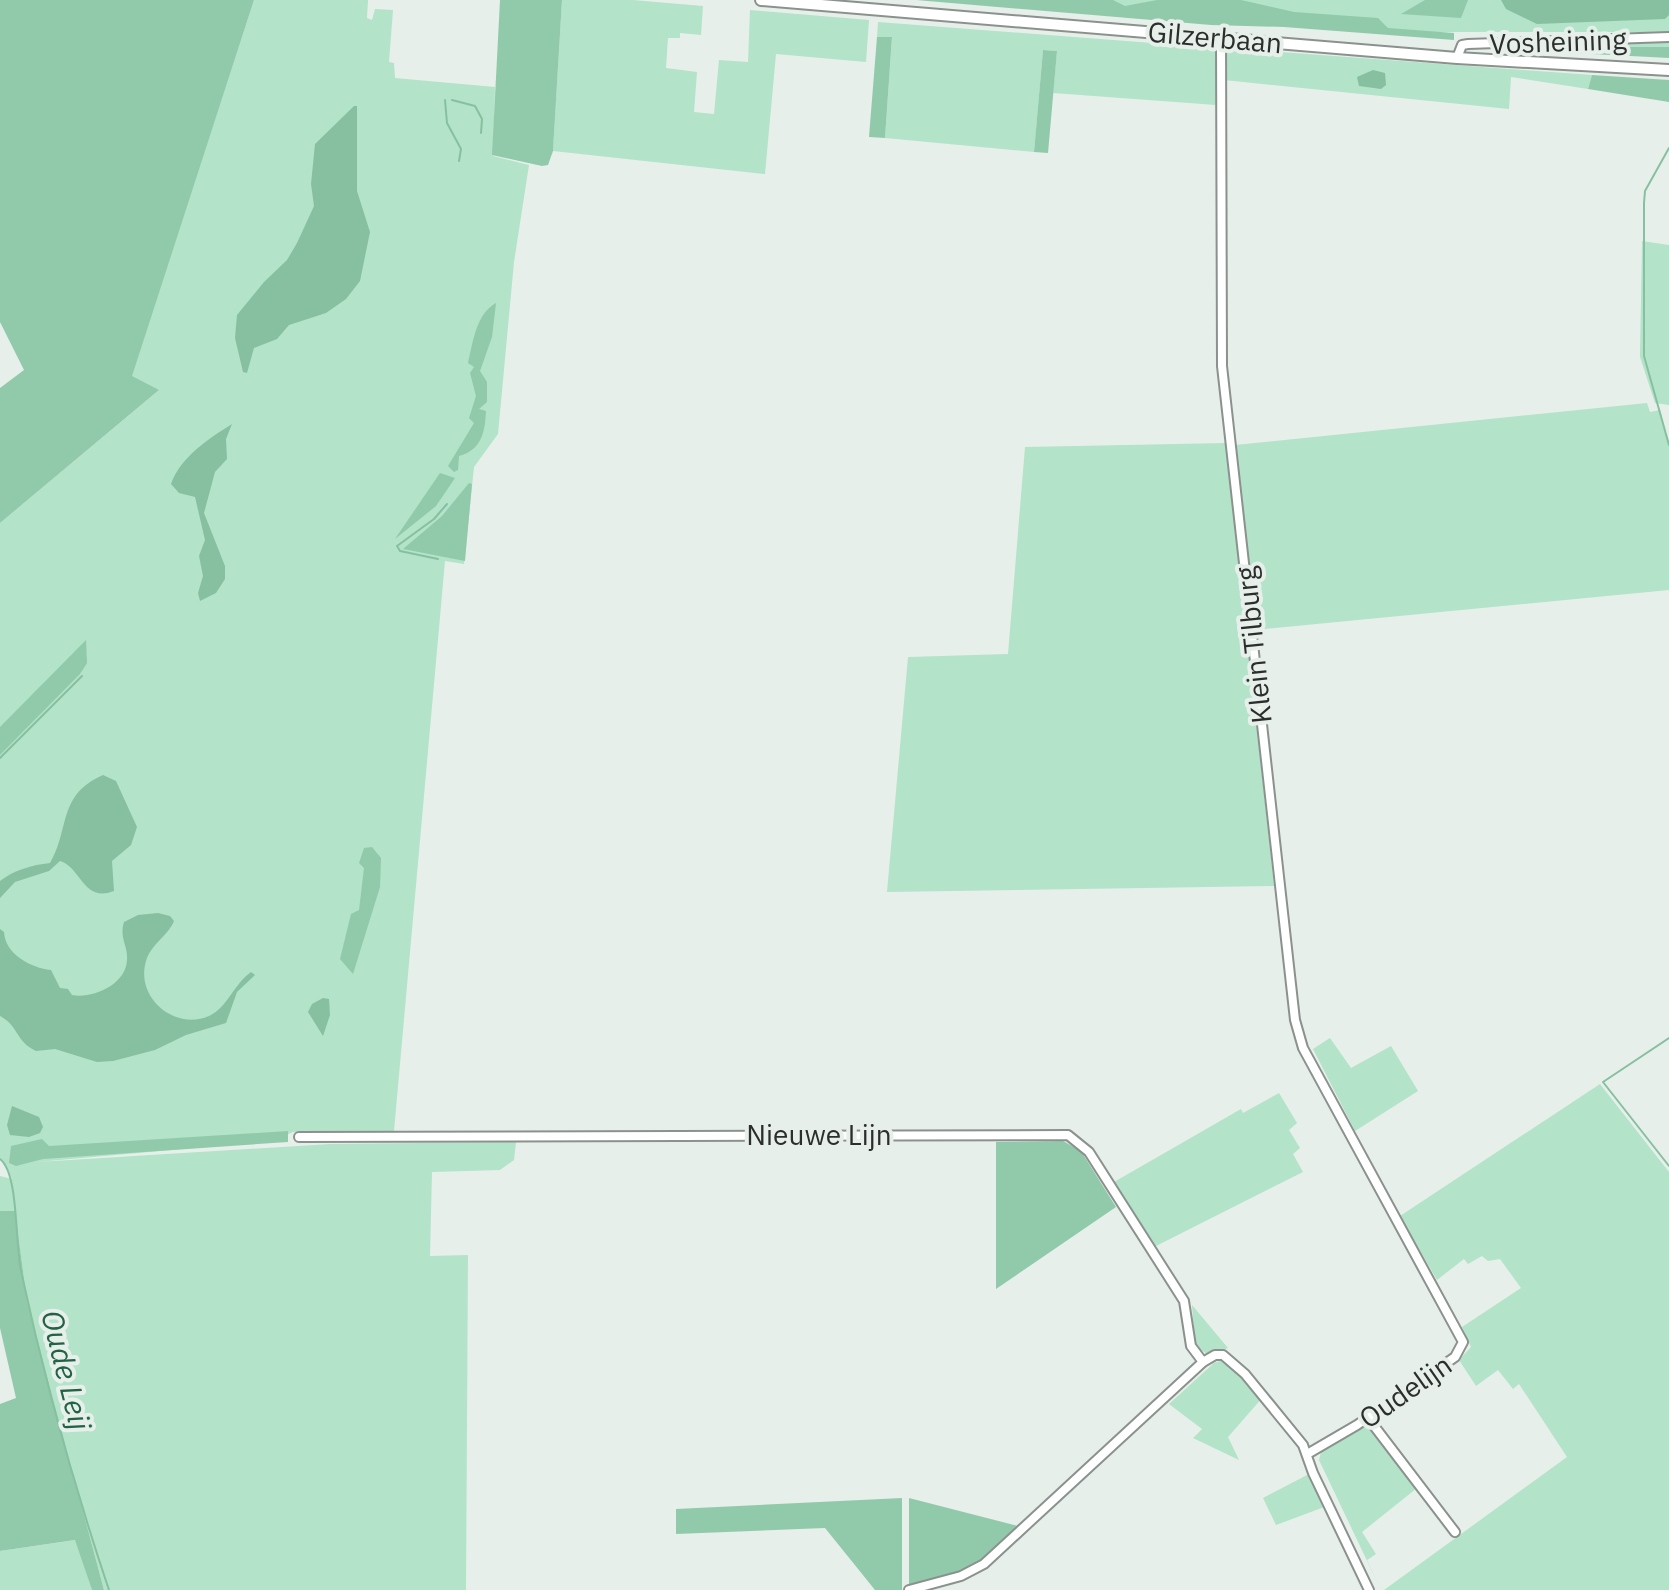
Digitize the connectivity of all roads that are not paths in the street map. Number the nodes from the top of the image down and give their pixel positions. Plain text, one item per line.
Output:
1 (761, 0) edge
2 (1669, 37) edge
3 (1221, 38) junction
4 (1457, 58) junction
5 (1669, 70) edge
6 (299, 1137) dead end
7 (1400, 1225) joint
8 (1203, 1362) junction
9 (1368, 1418) junction
10 (1309, 1453) junction
11 (1455, 1532) dead end
12 (909, 1590) edge
13 (1369, 1590) edge

1 - 3 street, Gilzerbaan
2 - 4 street, Vosheining
3 - 4 street, Gilzerbaan
3 - 7 street, Klein Tilburg
4 - 5 street, Gilzerbaan
6 - 8 street, Nieuwe Lijn
7 - 9 street, Oudelijn
8 - 10 street
8 - 12 street
9 - 10 street, Oudelijn
9 - 11 street
10 - 13 street

